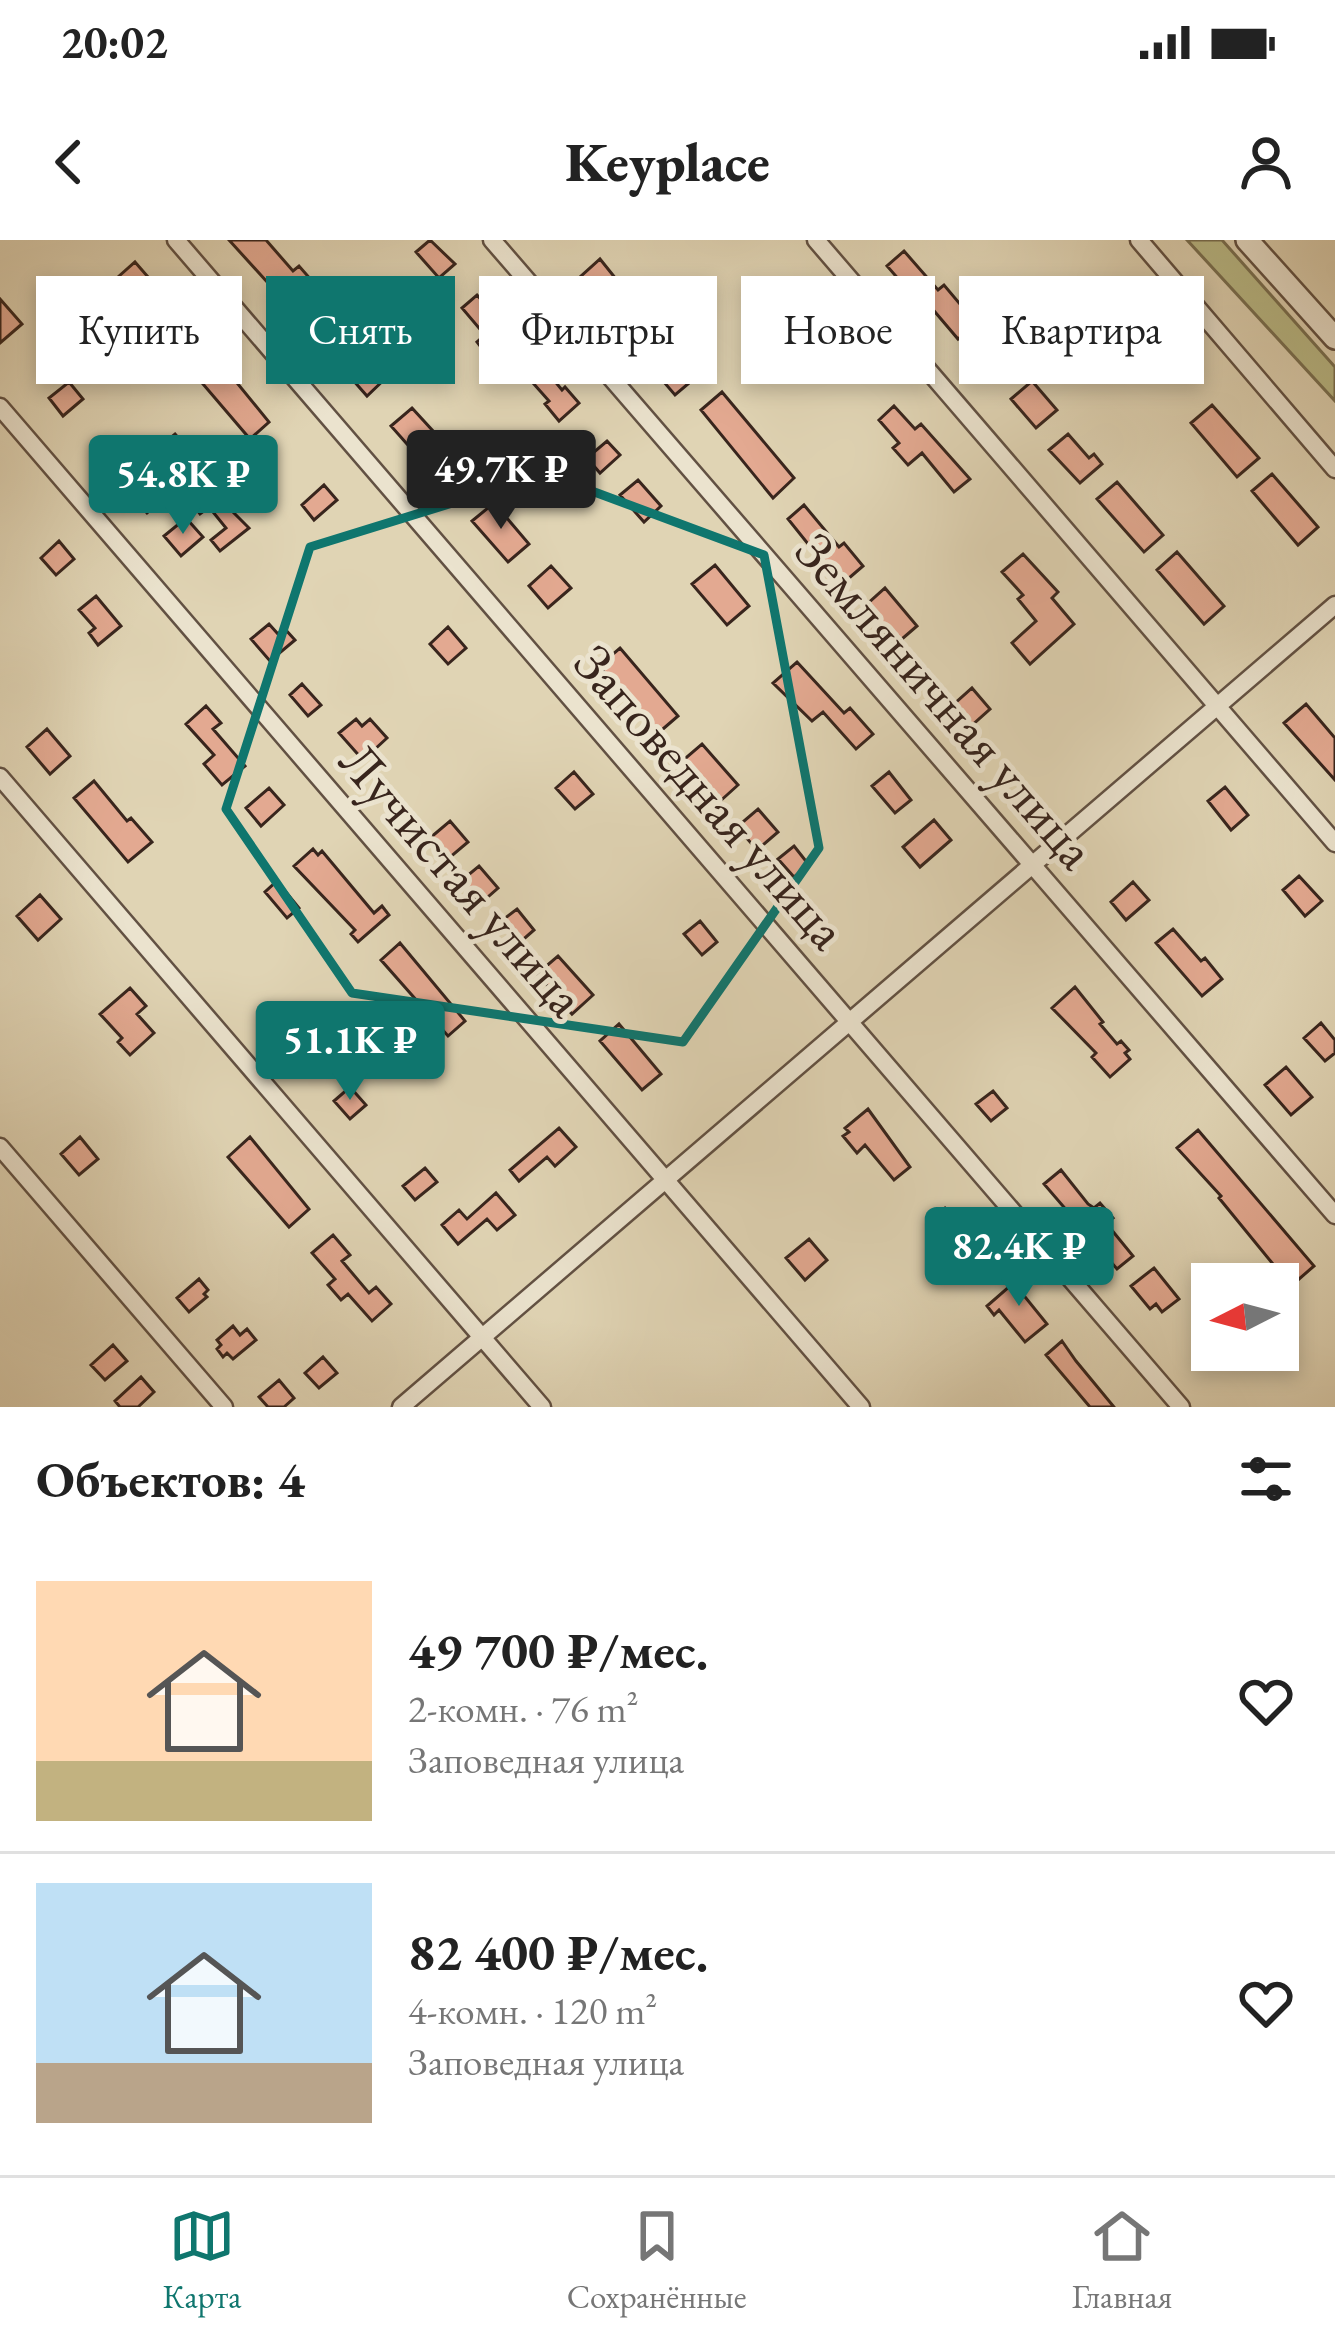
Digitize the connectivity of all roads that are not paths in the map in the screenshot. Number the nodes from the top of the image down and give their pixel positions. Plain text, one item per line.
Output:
1 (176, 240) edge
2 (492, 240) edge
3 (816, 240) edge
4 (1138, 240) edge
5 (1247, 240) edge
6 (1335, 338) edge
7 (0, 407) edge
8 (1335, 469) edge
9 (1335, 605) edge
10 (1218, 707) junction
11 (0, 778) edge
12 (1335, 843) edge
13 (1033, 864) junction
14 (850, 1021) junction
15 (0, 1147) edge
16 (665, 1178) junction
17 (1335, 1215) edge
18 (482, 1338) junction
19 (224, 1407) edge
20 (401, 1407) edge
21 (542, 1407) edge
22 (861, 1407) edge
23 (1181, 1407) edge

1 - 14 street, Заповедная улица
2 - 13 street, Земляничная улица
3 - 10 street
4 - 8 street
5 - 6 street
7 - 16 street, Лучистая улица
9 - 10 street
10 - 12 street
10 - 13 street
11 - 18 street
13 - 14 street
13 - 17 street, Земляничная улица
14 - 16 street
14 - 23 street, Заповедная улица
15 - 19 street
16 - 18 street
16 - 22 street, Лучистая улица
18 - 20 street
18 - 21 street

